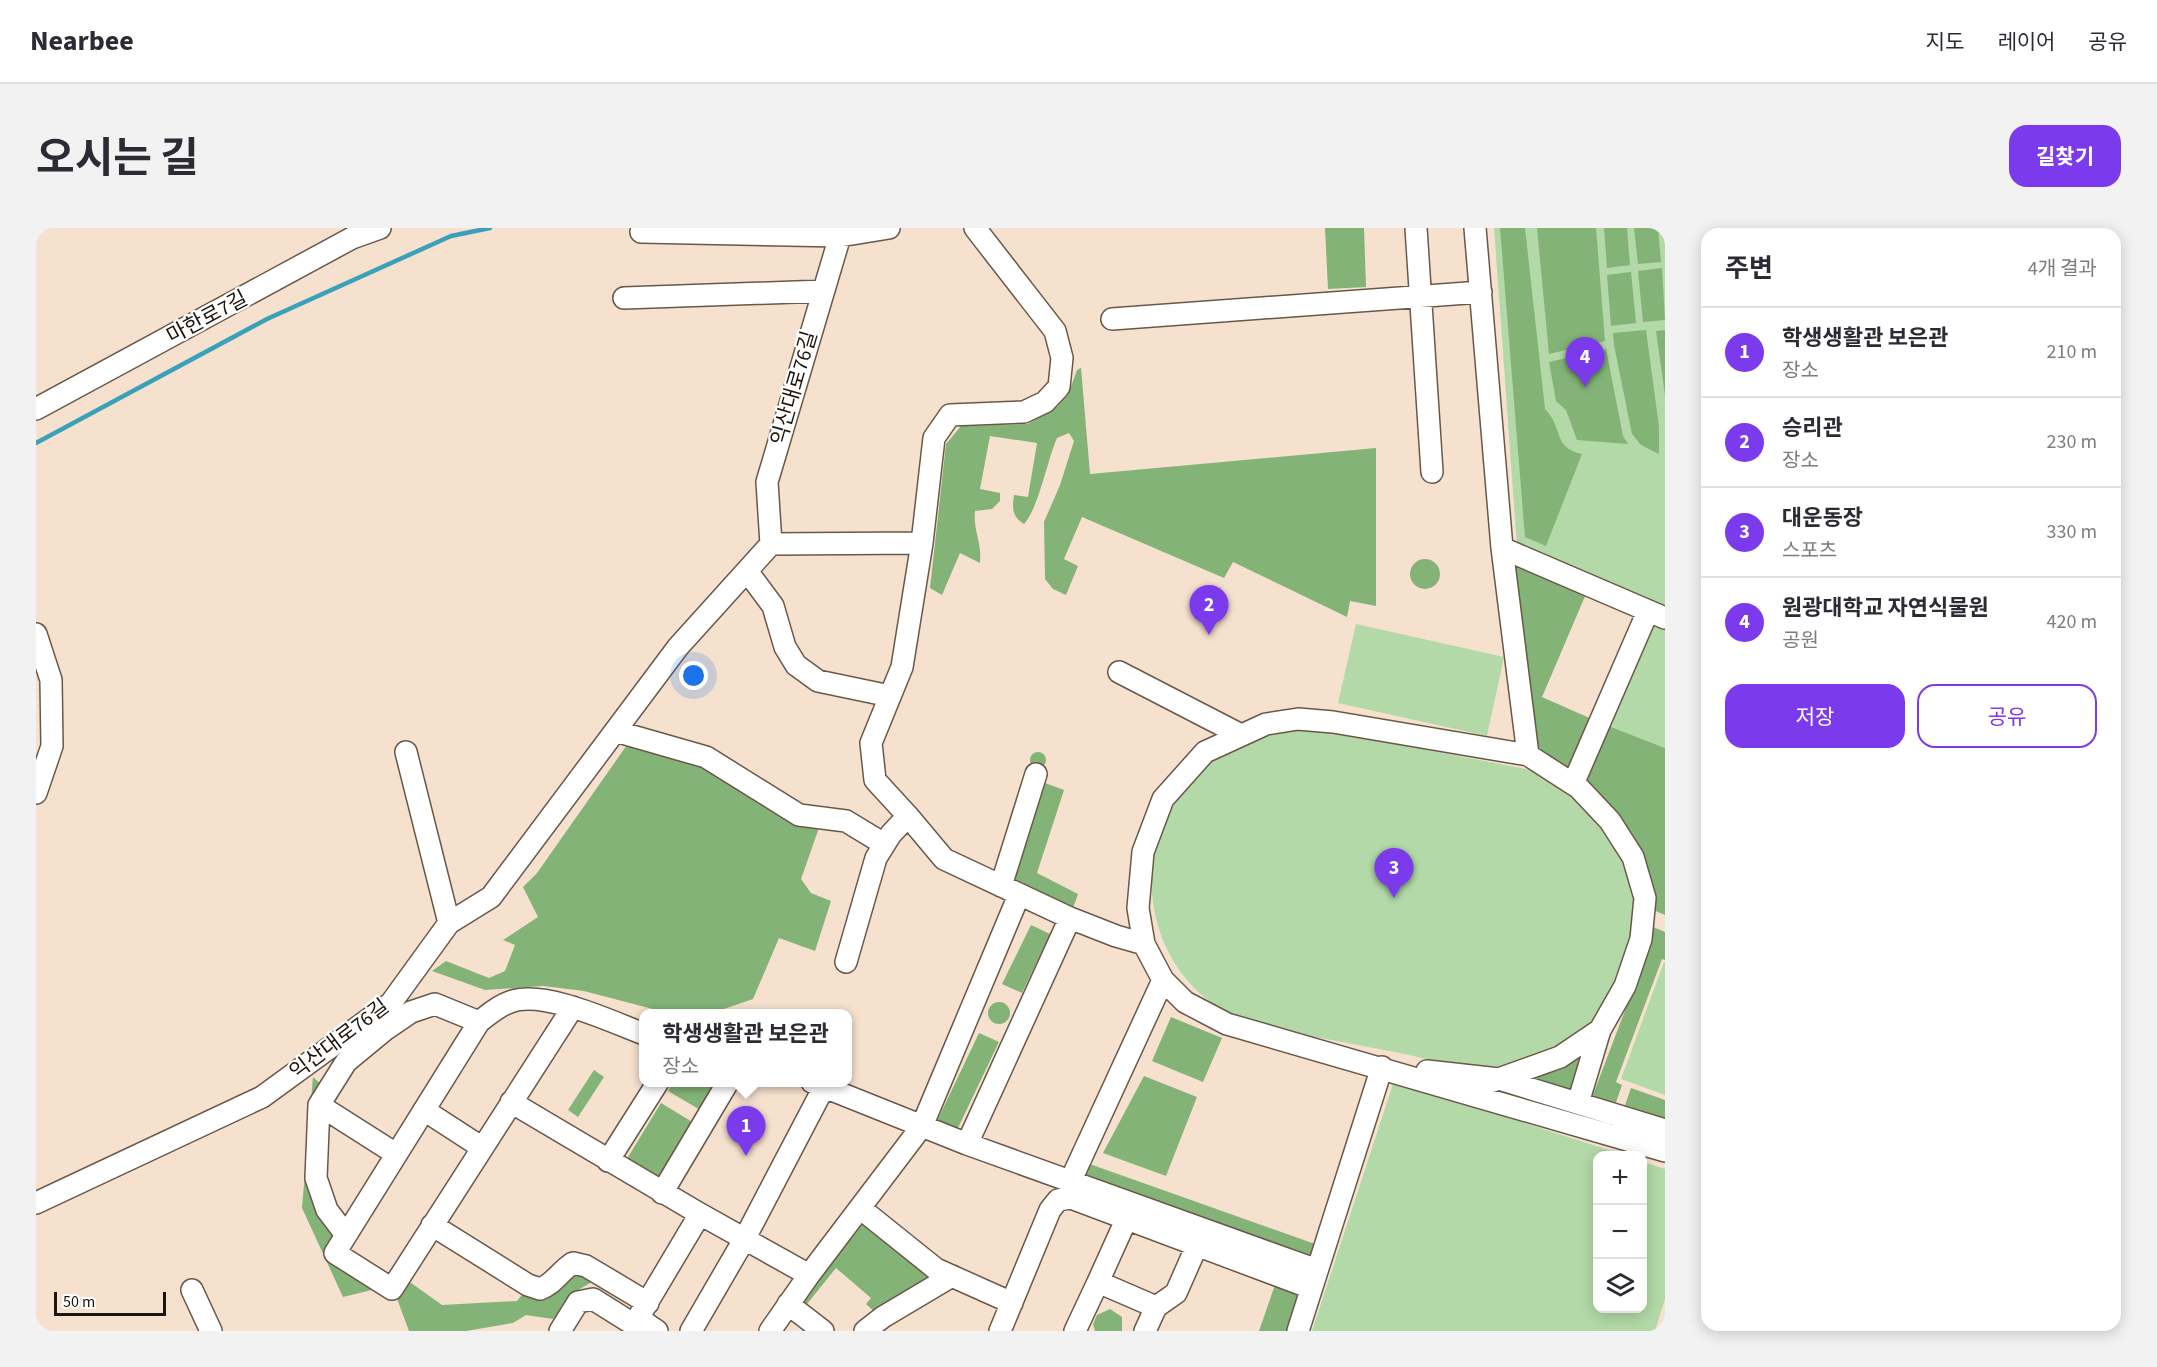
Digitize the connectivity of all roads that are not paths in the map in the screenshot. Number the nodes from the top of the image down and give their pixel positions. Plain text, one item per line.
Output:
1 (380, 228) edge
2 (888, 228) edge
3 (975, 228) edge
4 (1416, 228) edge
5 (1476, 228) edge
6 (641, 232) dead end
7 (840, 236) junction
8 (823, 291) junction
9 (1481, 292) junction
10 (1420, 297) junction
11 (624, 298) dead end
12 (1112, 319) dead end
13 (36, 409) edge
14 (1432, 472) dead end
15 (922, 543) junction
16 (771, 544) junction
17 (1502, 548) junction
18 (747, 571) junction
19 (1657, 614) edge
20 (36, 634) edge
21 (1119, 672) dead end
22 (890, 696) junction
23 (615, 731) junction
24 (1241, 735) junction
25 (406, 752) dead end
26 (1528, 755) junction
27 (1036, 774) dead end
28 (1573, 784) junction
29 (36, 793) edge
30 (908, 816) junction
31 (884, 844) junction
32 (1010, 891) junction
33 (1070, 918) junction
34 (449, 924) junction
35 (1144, 944) junction
36 (846, 962) dead end
37 (1163, 980) junction
38 (573, 1007) junction
39 (479, 1022) junction
40 (1600, 1030) junction
41 (639, 1032) edge
42 (1382, 1067) junction
43 (1499, 1079) junction
44 (655, 1087) edge
45 (726, 1087) edge
46 (817, 1087) edge
47 (823, 1087) edge
48 (1465, 1091) junction
49 (510, 1102) junction
50 (1578, 1103) junction
51 (319, 1105) junction
52 (423, 1110) junction
53 (922, 1126) junction
54 (1665, 1130) edge
55 (967, 1144) junction
56 (481, 1147) junction
57 (1665, 1151) edge
58 (396, 1154) junction
59 (608, 1161) junction
60 (1070, 1182) junction
61 (662, 1193) junction
62 (36, 1203) edge
63 (860, 1208) junction
64 (700, 1214) junction
65 (1126, 1220) junction
66 (432, 1225) junction
67 (346, 1235) junction
68 (746, 1238) junction
69 (1200, 1239) junction
70 (809, 1275) junction
71 (952, 1276) junction
72 (1314, 1279) junction
73 (1098, 1282) junction
74 (192, 1290) dead end
75 (648, 1303) junction
76 (1012, 1303) junction
77 (789, 1304) junction
78 (1156, 1307) junction
79 (211, 1331) edge
80 (560, 1331) edge
81 (644, 1331) edge
82 (657, 1331) edge
83 (691, 1331) edge
84 (770, 1331) edge
85 (823, 1331) edge
86 (865, 1331) edge
87 (1000, 1331) edge
88 (1075, 1331) edge
89 (1145, 1331) edge
90 (1298, 1331) edge

1 - 13 street, 마한로7길
2 - 7 street
3 - 15 street
4 - 10 street
5 - 9 street
6 - 7 street
7 - 8 street, 익산대로76길
8 - 11 street
8 - 16 street, 익산대로76길
9 - 10 street
9 - 17 street
10 - 12 street
10 - 14 street
15 - 16 street
15 - 22 street
16 - 18 street, 익산대로76길
17 - 19 street
17 - 26 street
18 - 22 street
18 - 23 street, 익산대로76길
19 - 28 street
20 - 29 street
21 - 24 street
22 - 30 street
23 - 31 street
23 - 34 street, 익산대로76길
24 - 26 street
24 - 35 street
25 - 34 street
26 - 28 street
27 - 32 street
28 - 40 street
30 - 31 street
30 - 32 street
31 - 36 street
32 - 33 street
32 - 53 street
33 - 35 street
33 - 55 street
34 - 62 street, 익산대로76길
35 - 37 street
37 - 42 street
37 - 60 street
38 - 39 street
38 - 41 street
38 - 49 street
39 - 51 street
39 - 52 street
40 - 43 street
40 - 50 street
42 - 43 street
42 - 48 street
42 - 72 street
43 - 48 street
43 - 50 street
44 - 59 street
45 - 61 street
46 - 68 street
47 - 53 street
48 - 57 street
49 - 56 street
49 - 59 street
50 - 54 street
51 - 58 street
51 - 67 street
52 - 56 street
52 - 58 street
53 - 55 street
53 - 63 street
55 - 60 street
56 - 66 street
58 - 67 street
59 - 61 street
60 - 69 street
61 - 64 street
63 - 70 street
63 - 71 street
64 - 68 street
64 - 75 street
65 - 69 street
65 - 73 street
65 - 76 street
66 - 67 street
66 - 75 street
68 - 70 street
68 - 83 street
69 - 72 street
69 - 78 street
70 - 77 street
71 - 76 street
71 - 86 street
72 - 90 street
73 - 78 street
73 - 88 street
74 - 79 street
75 - 82 street
76 - 87 street
77 - 84 street
77 - 85 street
78 - 89 street
80 - 81 street

